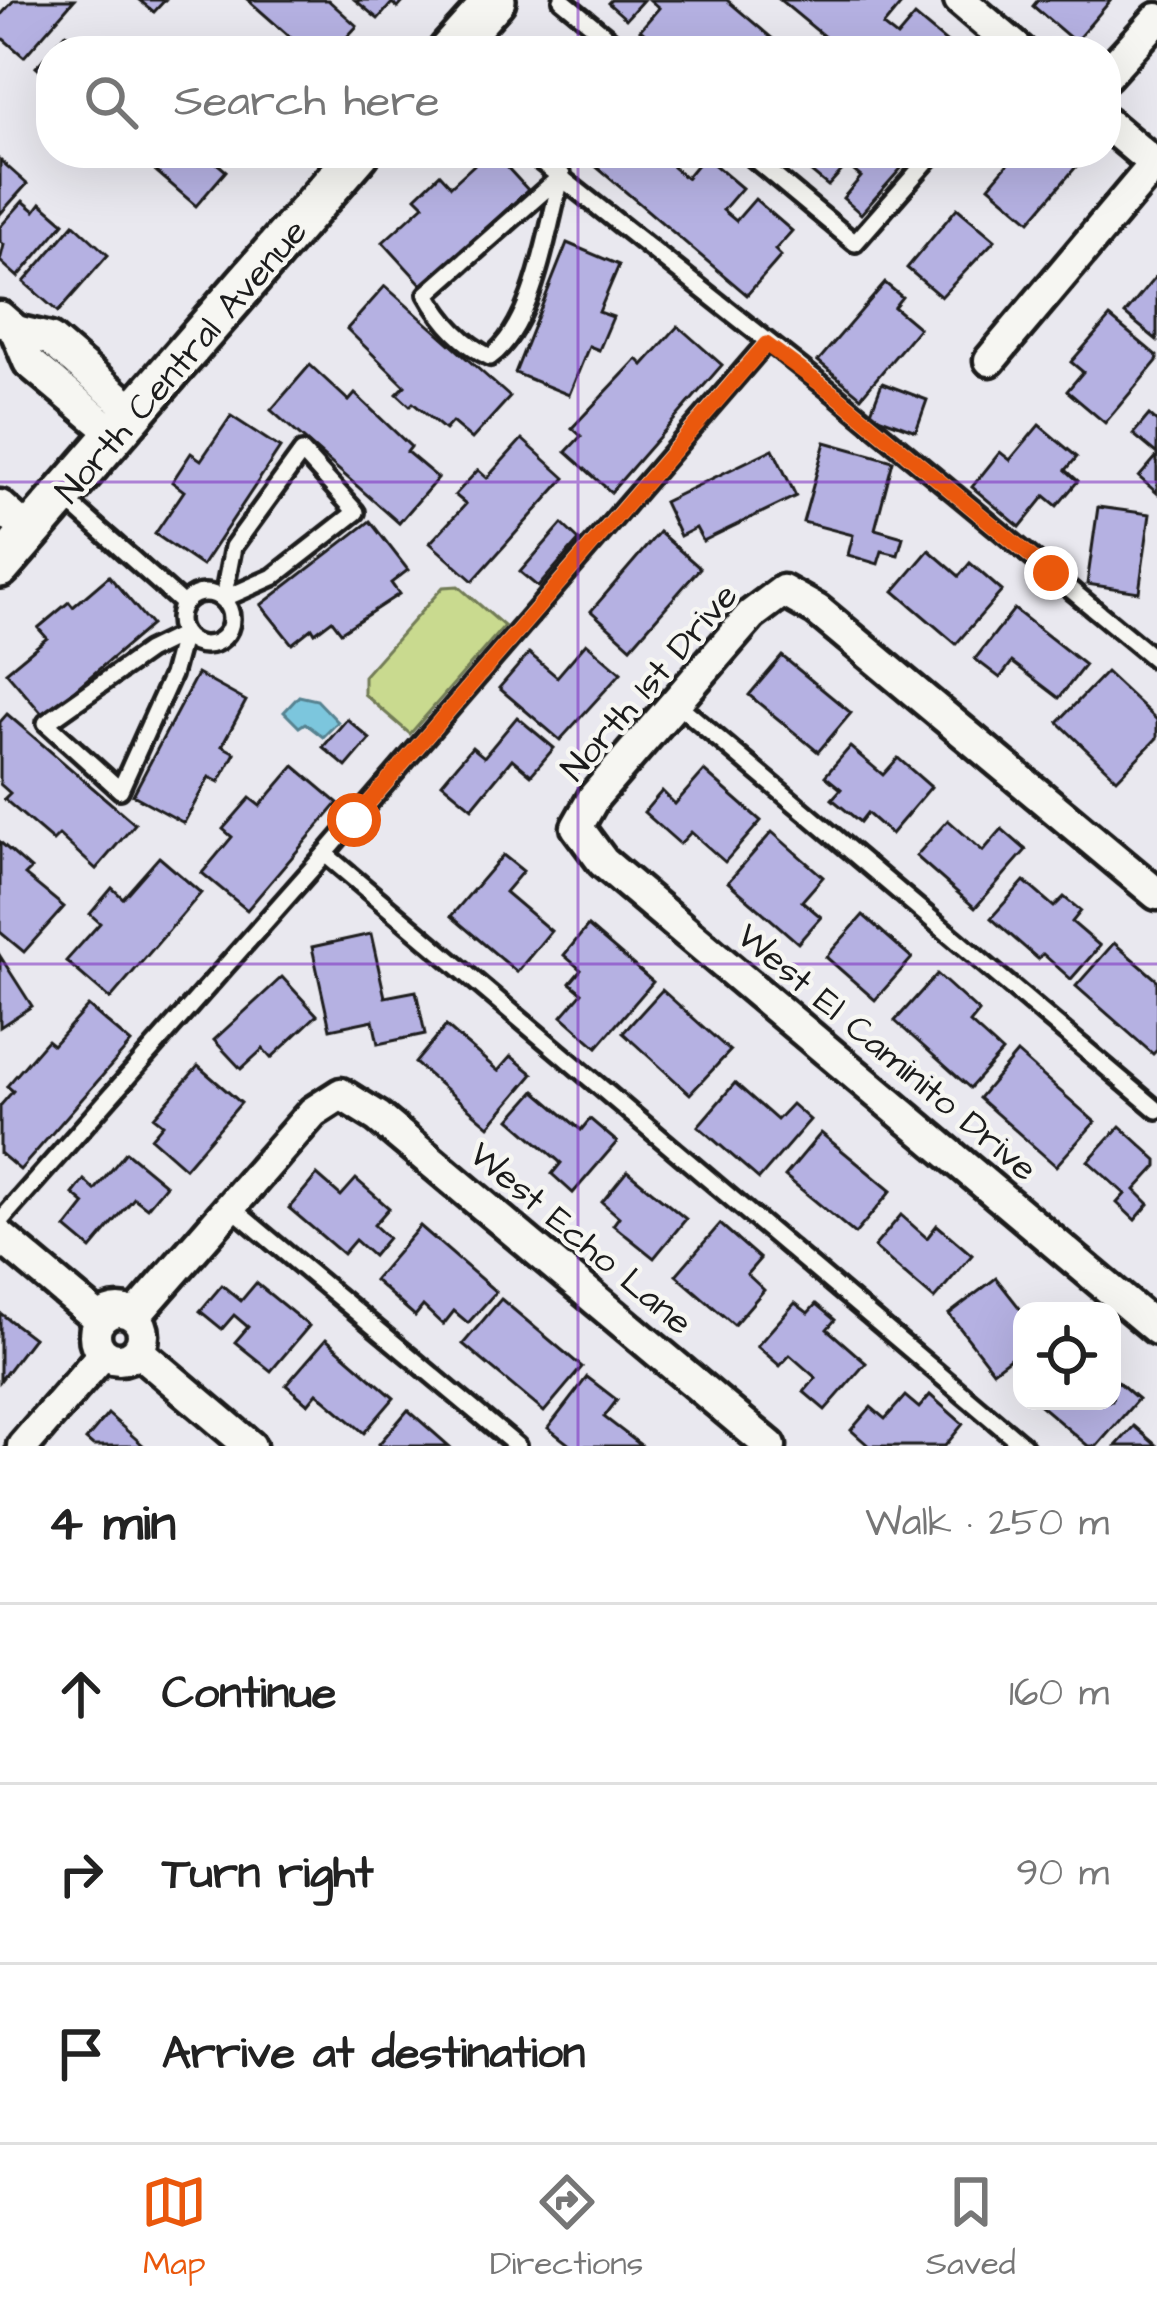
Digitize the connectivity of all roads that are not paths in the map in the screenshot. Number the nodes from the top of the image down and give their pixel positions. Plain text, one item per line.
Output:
1 (495, 0) edge
2 (562, 0) edge
3 (960, 0) edge
4 (1157, 19) edge
5 (463, 36) edge
6 (606, 36) edge
7 (1002, 36) edge
8 (1121, 59) edge
9 (1121, 136) edge
10 (1156, 165) edge
11 (346, 168) edge
12 (551, 168) edge
13 (765, 168) edge
14 (921, 168) edge
15 (562, 176) junction
16 (8, 324) edge
17 (766, 344) junction
18 (990, 360) dead end
19 (125, 424) junction
20 (62, 496) junction
21 (0, 506) edge
22 (12, 546) edge
23 (223, 599) junction
24 (184, 604) junction
25 (183, 634) junction
26 (1157, 662) edge
27 (675, 702) junction
28 (577, 827) joint
29 (325, 854) junction
30 (1157, 894) edge
31 (1157, 1110) edge
32 (232, 1208) junction
33 (0, 1221) edge
34 (0, 1236) edge
35 (135, 1316) junction
36 (100, 1320) junction
37 (1157, 1329) edge
38 (138, 1351) junction
39 (103, 1354) junction
40 (23, 1446) edge
41 (250, 1446) edge
42 (517, 1446) edge
43 (770, 1446) edge
44 (1024, 1446) edge

1 - 5 main road
2 - 6 lane
3 - 7 street
4 - 8 street
9 - 10 street
10 - 18 street
11 - 19 main road, North Central Avenue
12 - 15 lane
13 - 14 lane
15 - 15 lane
15 - 17 lane
16 - 19 street
17 - 26 lane
17 - 29 lane
19 - 20 main road, North Central Avenue
20 - 22 main road, North Central Avenue
20 - 24 lane
21 - 22 street
23 - 23 lane
23 - 24 lane
23 - 25 lane
24 - 25 lane
25 - 25 lane
27 - 28 street, North 1st Drive
27 - 30 street, North 1st Drive
27 - 31 lane
28 - 37 street, West El Caminito Drive
29 - 33 lane
29 - 44 lane
32 - 35 street
32 - 42 lane
32 - 43 street, West Echo Lane
34 - 36 street
35 - 36 street
35 - 38 street
36 - 39 street
38 - 39 street
38 - 41 street
39 - 40 street

